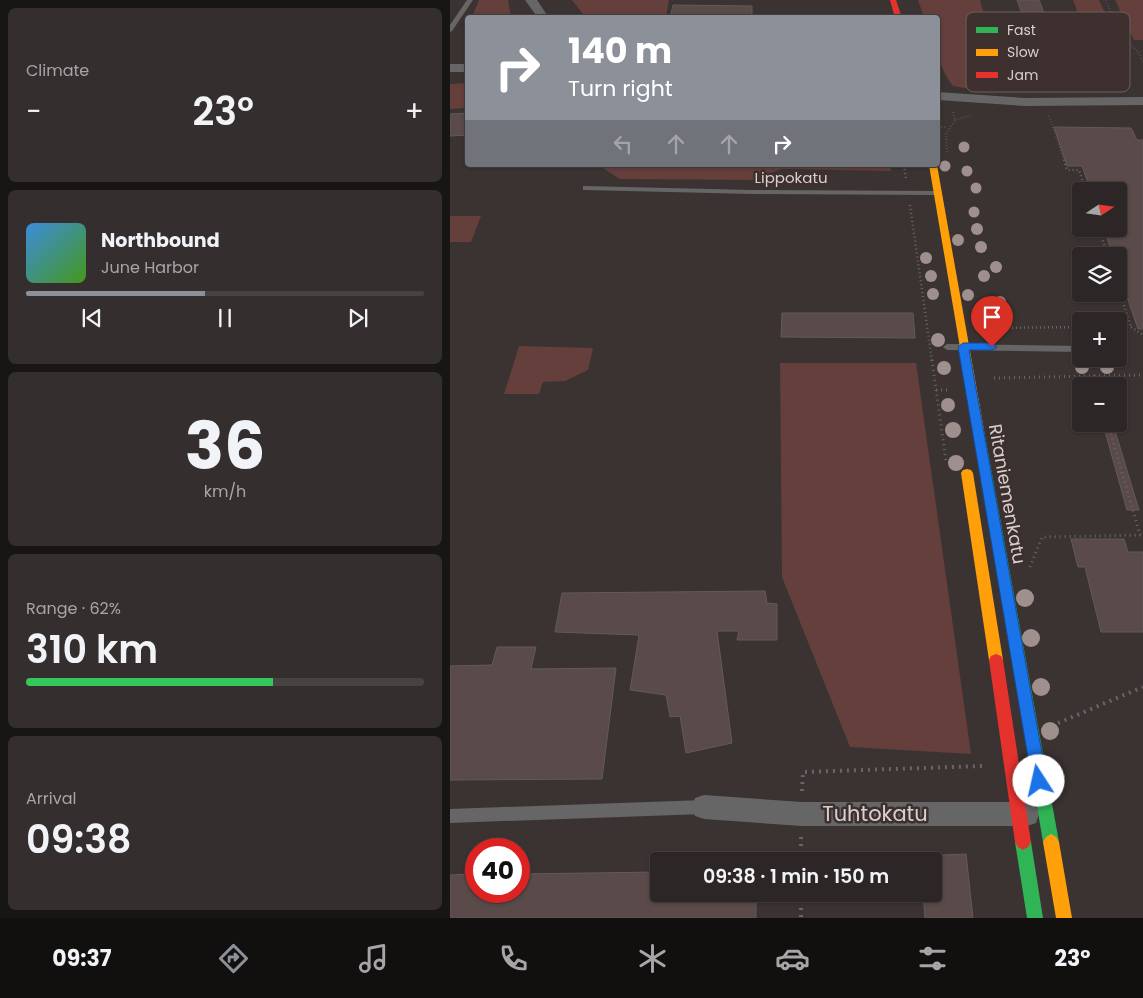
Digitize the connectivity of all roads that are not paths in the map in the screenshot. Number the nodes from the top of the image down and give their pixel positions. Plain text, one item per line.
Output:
1 (470, 0) edge
2 (531, 0) edge
3 (893, 0) edge
4 (542, 15) edge
5 (898, 15) edge
6 (450, 30) edge
7 (450, 68) edge
8 (465, 68) edge
9 (940, 96) edge
10 (1143, 101) edge
11 (1025, 102) junction
12 (940, 108) edge
13 (933, 167) edge
14 (586, 188) dead end
15 (936, 193) junction
16 (947, 347) dead end
17 (963, 347) junction
18 (1072, 348) edge
19 (964, 458) dead end
20 (704, 807) joint
21 (1020, 814) junction
22 (1045, 814) junction
23 (450, 816) edge
24 (1036, 918) edge
25 (1064, 918) edge

1 - 6 lane
2 - 4 street
3 - 5 street
7 - 8 street
9 - 11 street
10 - 11 street
11 - 12 street
13 - 15 street, Ritaniemenkatu
14 - 15 lane, Lippokatu
15 - 17 street, Ritaniemenkatu
16 - 17 lane
17 - 18 lane
17 - 22 street, Ritaniemenkatu
19 - 21 street, Ritaniemenkatu
20 - 21 street, Tuhtokatu
20 - 23 lane
21 - 22 street, Tuhtokatu
21 - 24 street, Ritaniemenkatu
22 - 25 street, Ritaniemenkatu

